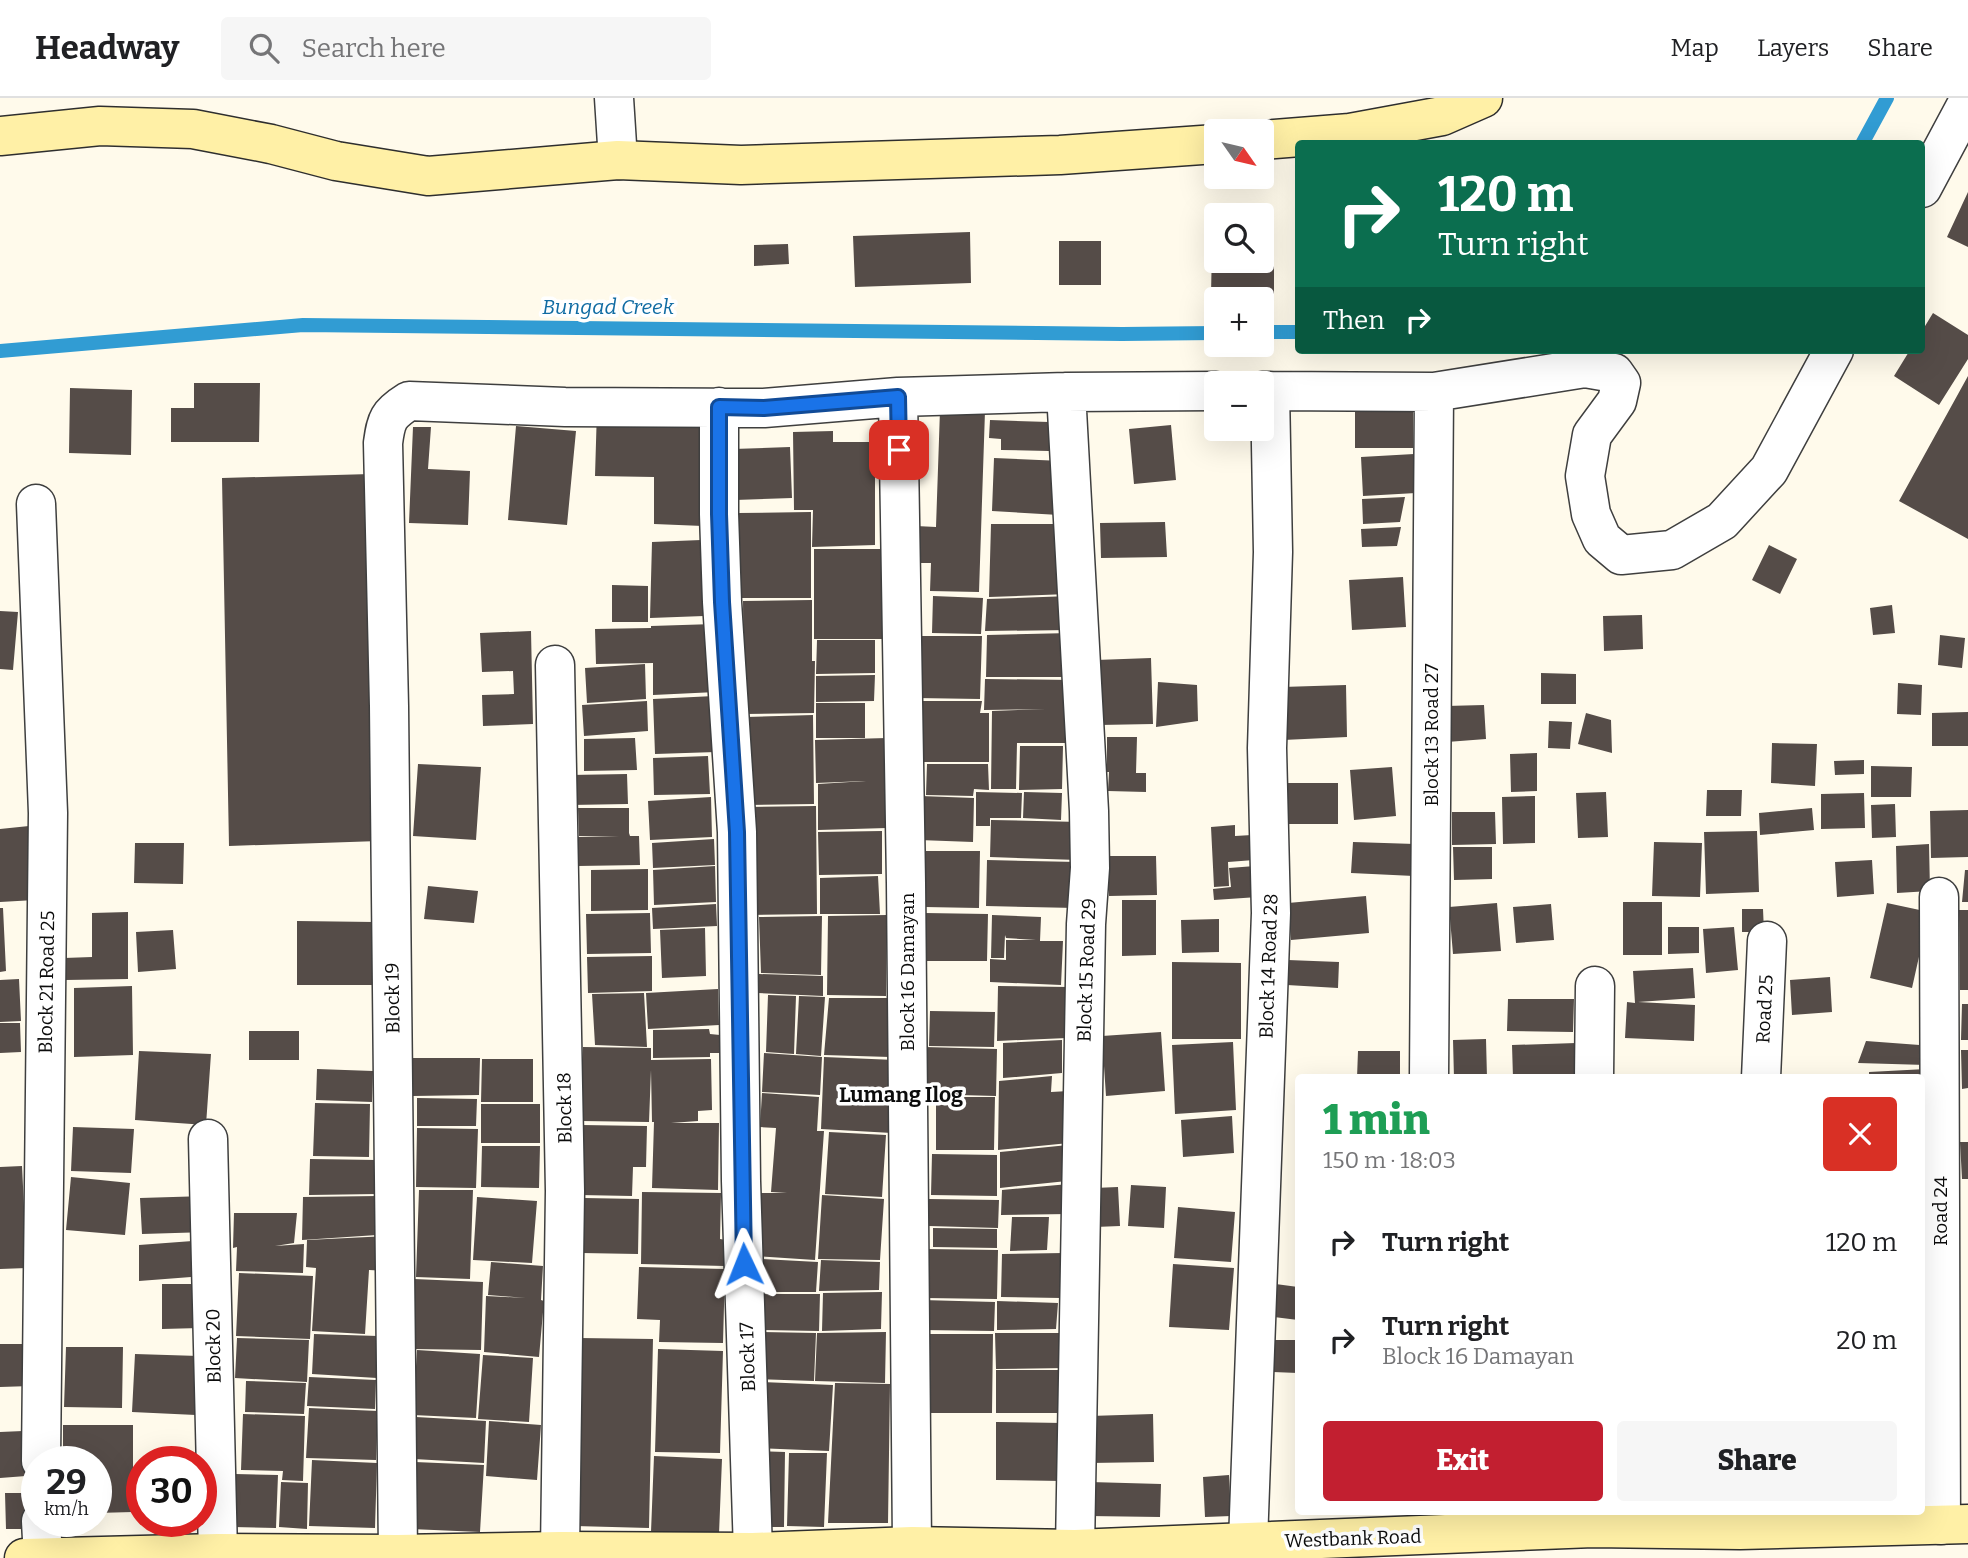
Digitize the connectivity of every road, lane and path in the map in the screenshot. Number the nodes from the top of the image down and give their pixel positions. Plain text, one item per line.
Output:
1 (614, 98) edge
2 (1483, 98) edge
3 (1968, 102) edge
4 (0, 136) edge
5 (1274, 139) edge
6 (1204, 145) edge
7 (618, 160) junction
8 (1925, 182) edge
9 (1832, 354) edge
10 (1204, 391) edge
11 (1274, 391) edge
12 (1066, 392) junction
13 (1434, 392) junction
14 (898, 397) junction
15 (719, 407) junction
16 (1268, 441) edge
17 (36, 504) dead end
18 (555, 665) dead end
19 (1939, 897) dead end
20 (1767, 941) dead end
21 (1595, 986) dead end
22 (1429, 1074) edge
23 (1594, 1074) edge
24 (1761, 1074) edge
25 (208, 1139) dead end
26 (41, 1446) edge
27 (1593, 1520) edge
28 (1741, 1521) edge
29 (1427, 1524) edge
30 (1954, 1525) edge
31 (42, 1537) edge
32 (1248, 1542) junction
33 (912, 1546) junction
34 (1075, 1549) junction
35 (560, 1551) junction
36 (753, 1552) junction
37 (218, 1553) junction
38 (398, 1554) junction
39 (24, 1558) edge
40 (43, 1558) edge

1 - 7 street
2 - 5 street
3 - 8 street
4 - 7 street
6 - 7 street
9 - 13 street
10 - 12 street, Block 19
11 - 13 street
12 - 14 street, Block 19
12 - 34 street, Block 15 Road 29
13 - 22 street, Block 13 Road 27
14 - 15 street, Block 19
14 - 33 street, Block 16 Damayan
15 - 36 street, Block 17
15 - 38 street, Block 19
16 - 32 street, Block 14 Road 28
17 - 26 street, Block 21 Road 25
18 - 35 street, Block 18
19 - 30 street, Road 24
20 - 24 street, Road 25
21 - 23 street
25 - 37 street, Block 20
27 - 28 street, Westbank Road
27 - 29 street, Westbank Road
28 - 30 street, Westbank Road
29 - 32 street, Westbank Road
31 - 40 street
32 - 34 street, Westbank Road
33 - 34 street, Westbank Road
33 - 36 street, Westbank Road
35 - 36 street, Westbank Road
35 - 38 street, Westbank Road
37 - 38 street, Westbank Road
37 - 40 street, Westbank Road
39 - 40 street, Westbank Road

